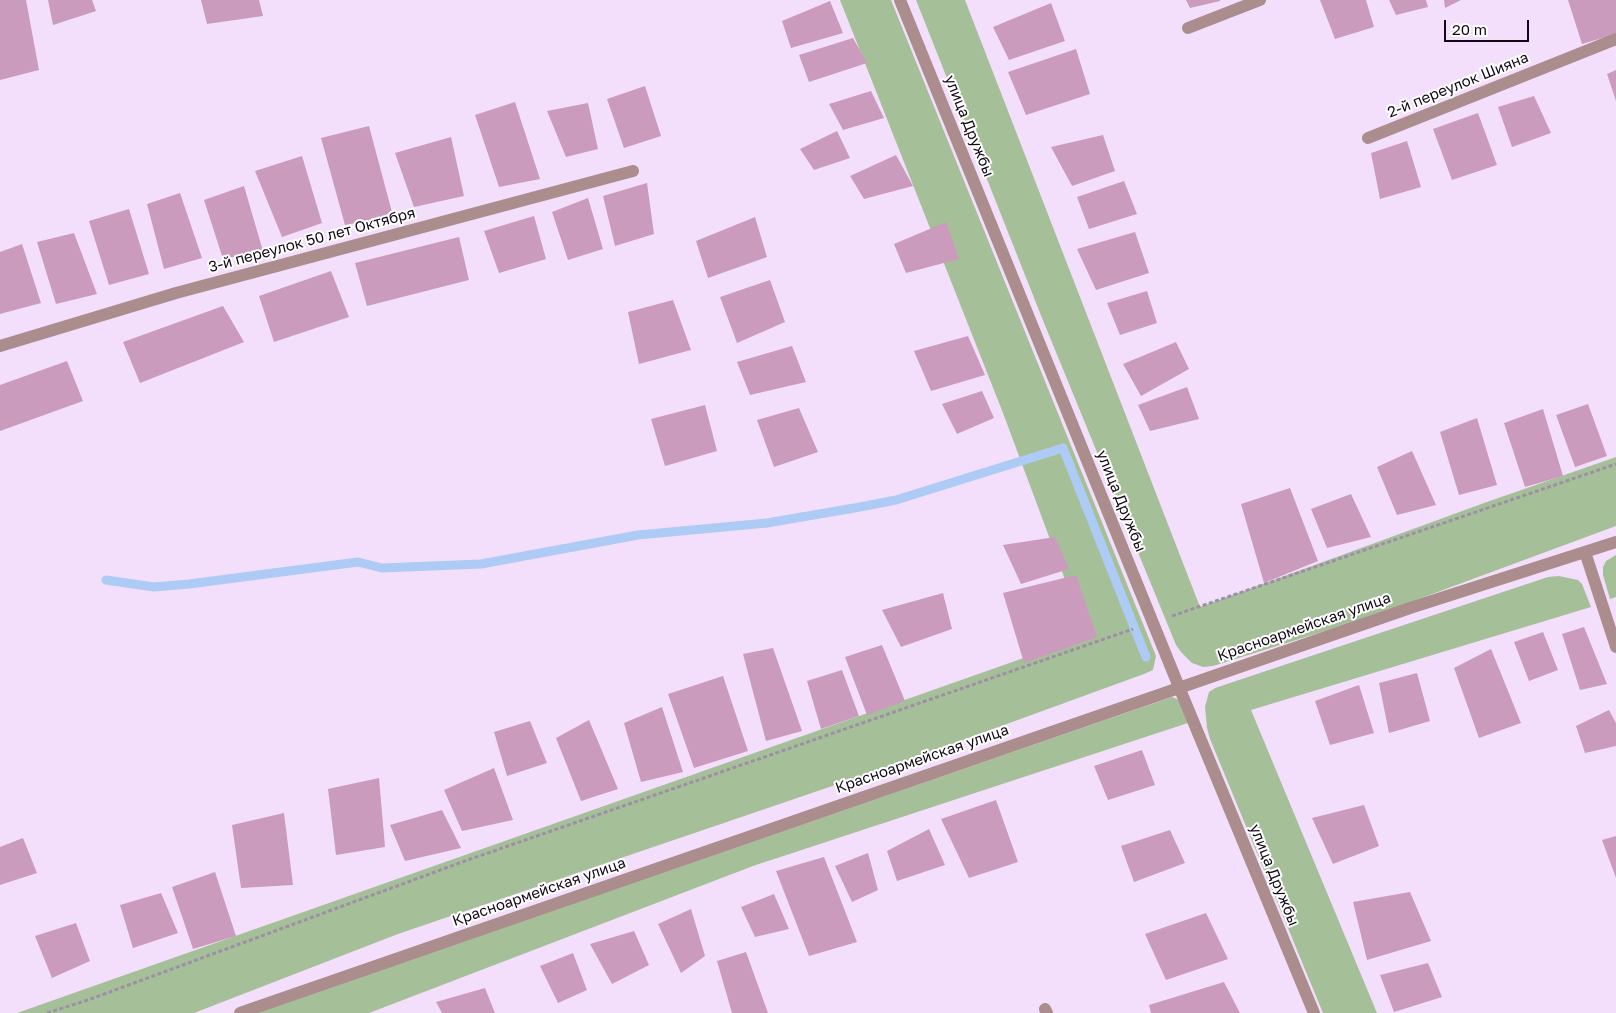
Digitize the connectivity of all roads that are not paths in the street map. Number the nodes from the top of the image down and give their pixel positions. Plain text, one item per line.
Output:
1 (900, 0) edge
2 (1260, 0) edge
3 (1188, 28) dead end
4 (1616, 39) edge
5 (1368, 138) dead end
6 (633, 171) dead end
7 (0, 346) edge
8 (1616, 542) edge
9 (1585, 552) junction
10 (1616, 647) edge
11 (1179, 687) junction
12 (240, 1013) edge
13 (1314, 1013) edge

1 - 11 street, улица Дружбы
2 - 3 street
4 - 5 street, 2-й переулок Шияна
6 - 7 street, 3-й переулок 50 лет Октября
8 - 9 street, Красноармейская улица
9 - 10 street
9 - 11 street, Красноармейская улица
11 - 12 street, Красноармейская улица
11 - 13 street, улица Дружбы

